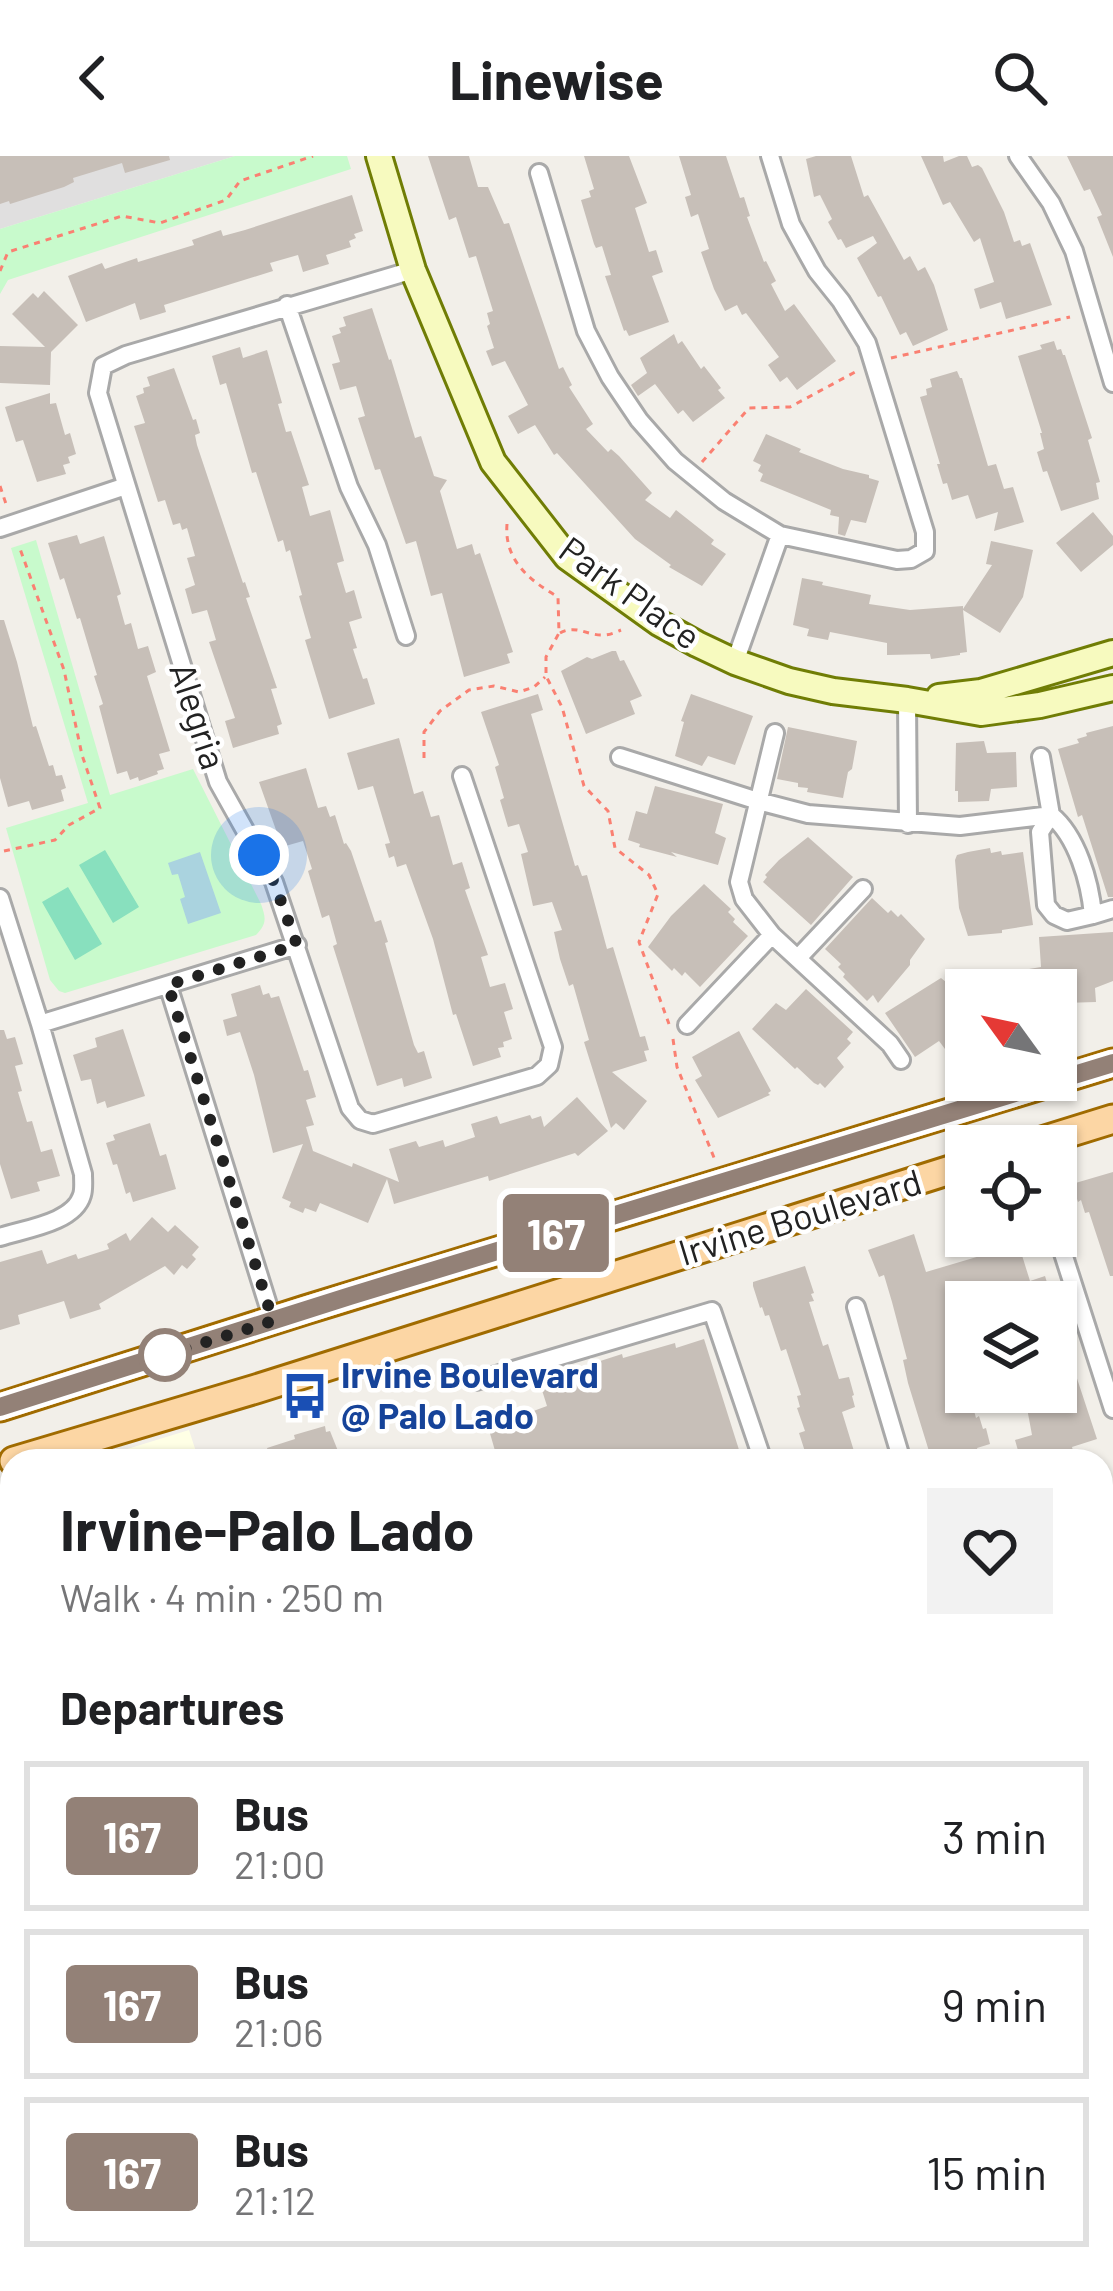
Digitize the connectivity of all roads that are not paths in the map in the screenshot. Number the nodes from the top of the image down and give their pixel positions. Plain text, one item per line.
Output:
1 (379, 156) edge
2 (770, 156) edge
3 (1018, 156) edge
4 (539, 173) dead end
5 (412, 270) junction
6 (286, 305) junction
7 (1113, 383) edge
8 (126, 486) junction
9 (0, 528) edge
10 (780, 535) junction
11 (406, 636) dead end
12 (1113, 652) edge
13 (735, 662) junction
14 (1113, 688) edge
15 (907, 700) junction
16 (776, 733) dead end
17 (620, 757) dead end
18 (1041, 757) dead end
19 (462, 776) dead end
20 (758, 801) junction
21 (1051, 815) junction
22 (908, 824) junction
23 (862, 889) dead end
24 (0, 898) edge
25 (1113, 909) edge
26 (1093, 915) junction
27 (772, 935) junction
28 (297, 945) junction
29 (798, 958) junction
30 (168, 985) junction
31 (40, 1024) junction
32 (687, 1025) dead end
33 (901, 1060) dead end
34 (1113, 1063) edge
35 (1113, 1119) edge
36 (1077, 1130) edge
37 (945, 1172) edge
38 (0, 1237) edge
39 (1064, 1257) edge
40 (856, 1307) dead end
41 (273, 1321) junction
42 (476, 1381) dead end
43 (0, 1407) edge
44 (1113, 1409) edge
45 (54, 1449) edge
46 (759, 1449) edge
47 (898, 1449) edge

1 - 5 street, Park Place
2 - 10 street
3 - 7 street
4 - 10 street
5 - 6 street
5 - 13 street, Park Place
6 - 8 street, Alegria
6 - 11 street
8 - 9 street
8 - 28 street, Alegria
10 - 13 street
12 - 15 street, Park Place
13 - 15 street, Park Place
14 - 15 street, Park Place
15 - 22 street
16 - 20 street
17 - 20 street
18 - 21 street
19 - 28 street, Alegria
20 - 22 street
20 - 27 street
21 - 22 street
21 - 26 street
21 - 26 street
23 - 29 street
24 - 31 street
25 - 26 street
27 - 29 street
27 - 32 street
28 - 30 street
29 - 33 street
30 - 31 street
30 - 41 street
31 - 38 street
34 - 41 main road, Irvine Boulevard
35 - 36 main road
37 - 45 main road, Irvine Boulevard
39 - 44 street
40 - 47 street
41 - 43 main road, Irvine Boulevard
42 - 46 street

